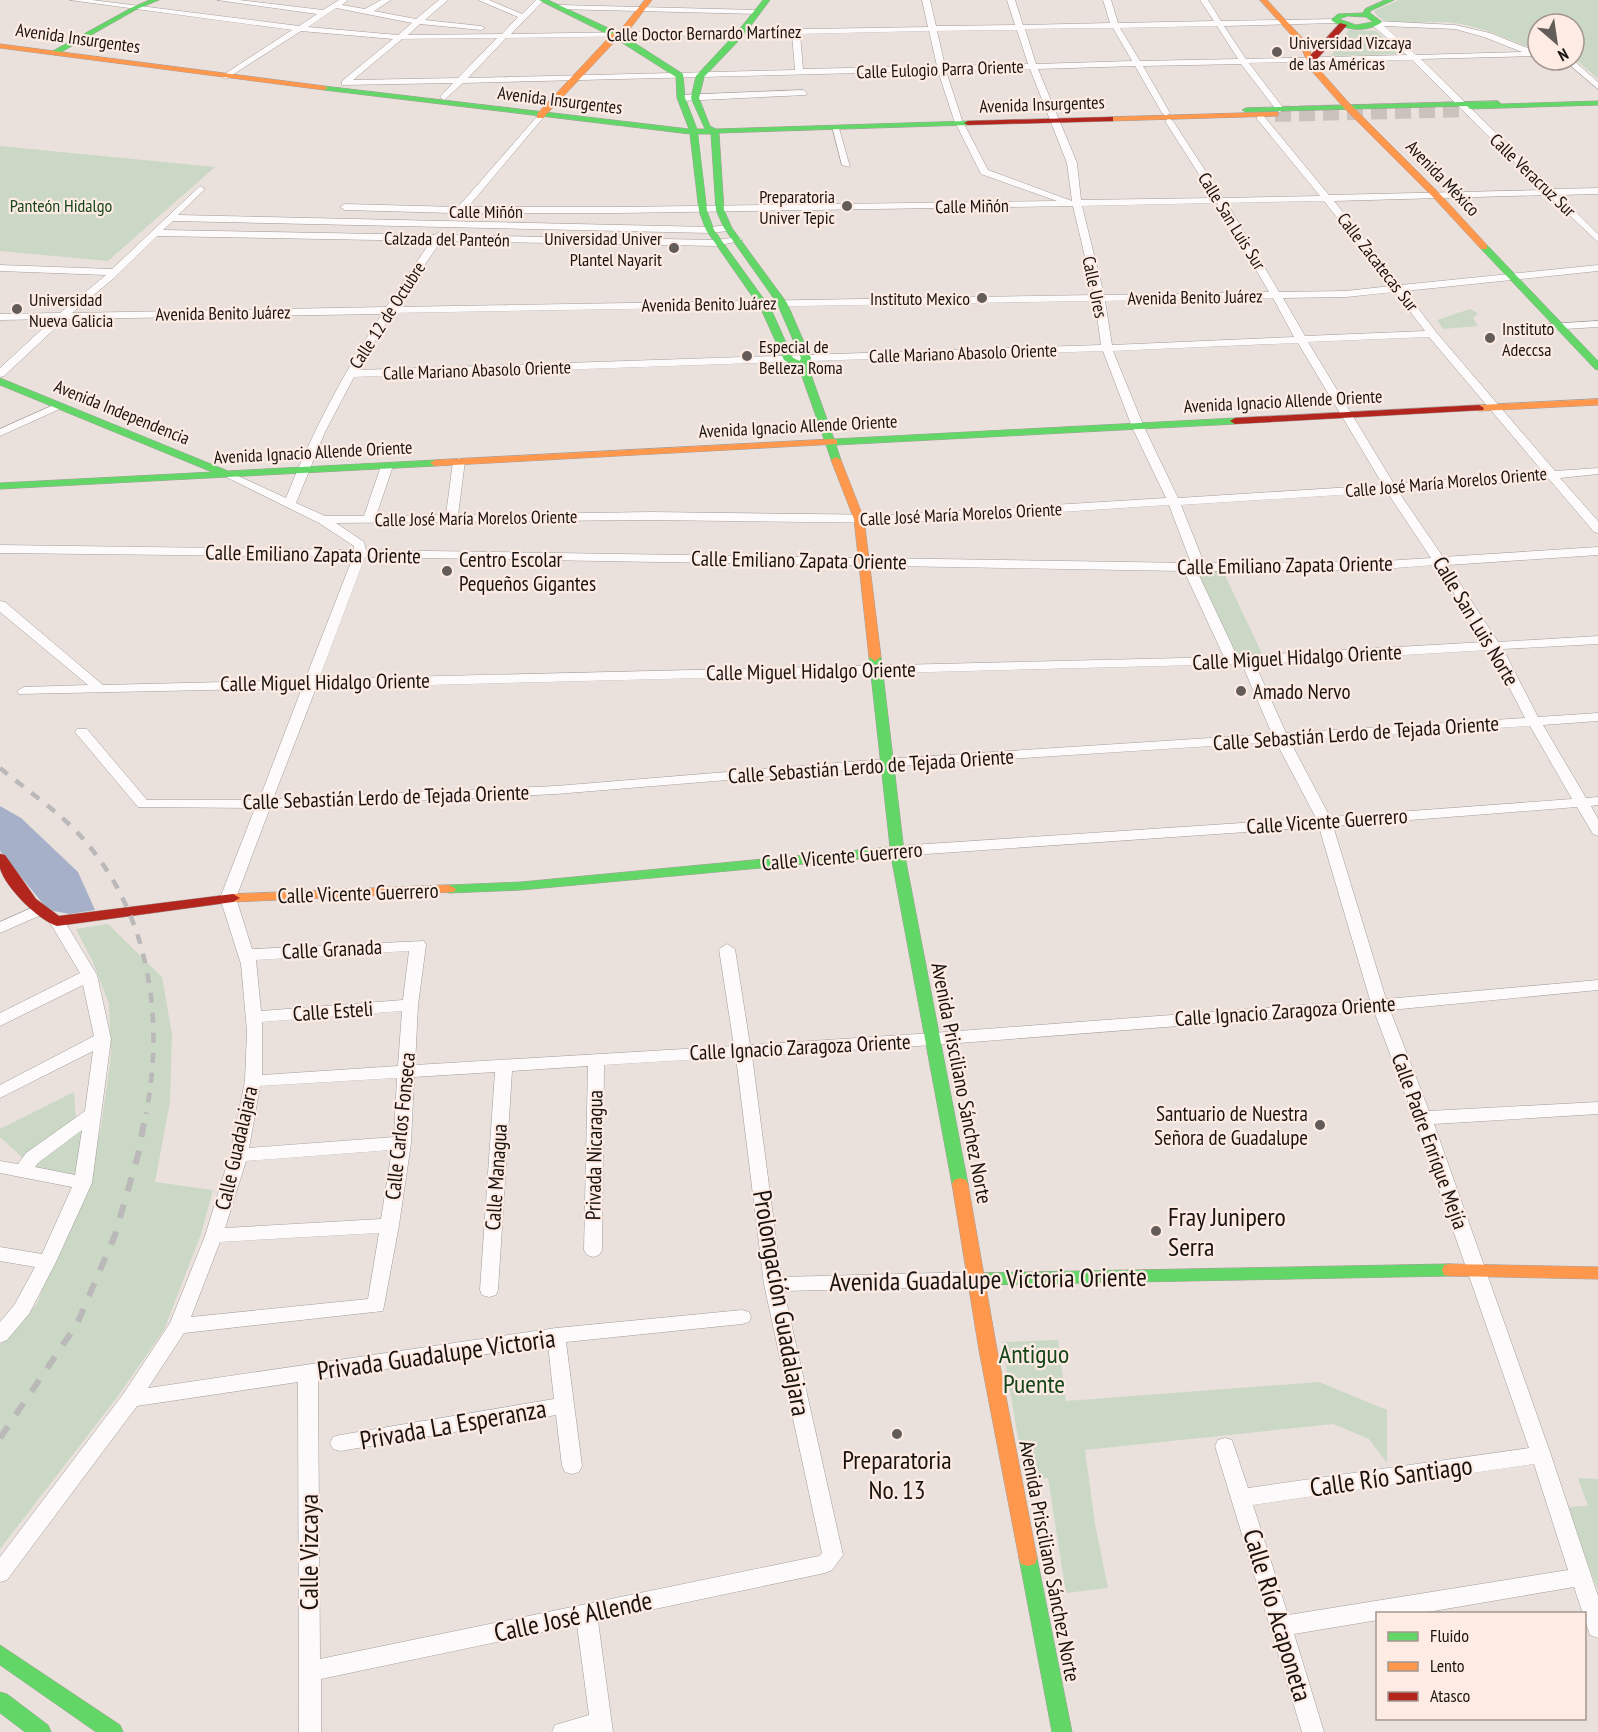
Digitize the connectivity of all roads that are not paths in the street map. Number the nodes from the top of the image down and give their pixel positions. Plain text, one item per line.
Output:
1 (74, 0) edge
2 (156, 0) edge
3 (221, 0) edge
4 (344, 0) edge
5 (387, 0) edge
6 (444, 0) edge
7 (482, 0) edge
8 (541, 0) edge
9 (767, 0) edge
10 (926, 0) edge
11 (1011, 0) edge
12 (1107, 0) edge
13 (1204, 0) edge
14 (1263, 0) edge
15 (1337, 0) edge
16 (1382, 0) edge
17 (1391, 0) edge
18 (139, 4) edge
19 (646, 4) edge
20 (336, 6) junction
21 (560, 7) junction
22 (368, 11) junction
23 (758, 12) junction
24 (325, 13) junction
25 (1356, 17) edge
26 (524, 18) junction
27 (419, 22) junction
28 (1282, 22) junction
29 (1220, 23) junction
30 (1115, 25) junction
31 (1019, 27) junction
32 (932, 28) junction
33 (302, 29) junction
34 (796, 32) junction
35 (741, 33) junction
36 (508, 34) junction
37 (616, 35) junction
38 (399, 37) junction
39 (0, 39) edge
40 (1328, 43) junction
41 (1303, 44) junction
42 (0, 46) edge
43 (58, 50) junction
44 (1526, 50) edge
45 (1526, 54) edge
46 (1414, 57) junction
47 (1311, 60) junction
48 (1244, 62) junction
49 (1137, 64) junction
50 (1033, 67) junction
51 (238, 69) junction
52 (942, 70) junction
53 (1582, 72) edge
54 (800, 73) junction
55 (225, 76) junction
56 (680, 76) junction
57 (700, 76) junction
58 (576, 79) junction
59 (460, 81) junction
60 (345, 83) junction
61 (1598, 86) edge
62 (803, 93) dead end
63 (444, 97) junction
64 (688, 98) junction
65 (1598, 104) edge
66 (1467, 108) junction
67 (1351, 111) junction
68 (1278, 113) junction
69 (543, 114) junction
70 (1168, 117) junction
71 (1118, 118) junction
72 (1056, 120) junction
73 (959, 122) junction
74 (836, 128) junction
75 (702, 129) junction
76 (847, 165) dead end
77 (200, 189) dead end
78 (1598, 191) edge
79 (1551, 192) junction
80 (1436, 195) junction
81 (1327, 198) junction
82 (1219, 200) junction
83 (1077, 204) junction
84 (345, 207) dead end
85 (720, 210) junction
86 (703, 211) junction
87 (459, 212) junction
88 (172, 218) junction
89 (448, 224) junction
90 (728, 228) junction
91 (710, 230) junction
92 (155, 233) junction
93 (438, 239) junction
94 (1598, 239) edge
95 (738, 240) junction
96 (719, 243) junction
97 (0, 268) edge
98 (1598, 268) edge
99 (114, 272) junction
100 (1510, 276) junction
101 (1403, 292) junction
102 (1279, 298) junction
103 (1100, 302) junction
104 (783, 306) junction
105 (764, 307) junction
106 (386, 313) junction
107 (0, 317) edge
108 (58, 320) junction
109 (0, 324) edge
110 (1598, 324) edge
111 (1554, 326) junction
112 (1432, 334) junction
113 (1301, 341) junction
114 (1107, 348) junction
115 (789, 360) junction
116 (804, 362) junction
117 (1598, 367) edge
118 (0, 374) edge
119 (349, 374) junction
120 (0, 381) edge
121 (1598, 402) edge
122 (57, 406) junction
123 (1495, 407) junction
124 (1345, 416) junction
125 (1138, 427) junction
126 (0, 433) edge
127 (829, 443) junction
128 (459, 461) junction
129 (387, 466) junction
130 (301, 471) junction
131 (1598, 471) edge
132 (1550, 473) junction
133 (230, 476) junction
134 (0, 486) edge
135 (1391, 488) junction
136 (1174, 502) junction
137 (289, 505) junction
138 (452, 518) junction
139 (369, 519) junction
140 (859, 519) junction
141 (323, 520) junction
142 (1598, 528) edge
143 (0, 549) edge
144 (1598, 551) edge
145 (360, 555) junction
146 (866, 560) junction
147 (1440, 562) junction
148 (1194, 567) junction
149 (0, 605) edge
150 (1598, 639) edge
151 (1494, 647) junction
152 (1240, 660) junction
153 (876, 668) junction
154 (310, 682) junction
155 (98, 687) junction
156 (24, 691) dead end
157 (1598, 717) edge
158 (1535, 722) junction
159 (82, 732) dead end
160 (1281, 738) junction
161 (885, 763) junction
162 (1598, 801) edge
163 (1581, 802) junction
164 (263, 804) junction
165 (1325, 822) junction
166 (1598, 831) edge
167 (897, 850) junction
168 (0, 858) edge
169 (228, 898) junction
170 (36, 911) junction
171 (57, 921) junction
172 (0, 928) edge
173 (418, 945) joint
174 (726, 950) dead end
175 (246, 954) junction
176 (89, 975) junction
177 (1598, 985) edge
178 (410, 1005) junction
179 (1380, 1005) junction
180 (255, 1017) junction
181 (0, 1020) edge
182 (103, 1039) junction
183 (933, 1039) junction
184 (743, 1050) junction
185 (596, 1059) junction
186 (504, 1064) junction
187 (407, 1070) junction
188 (253, 1081) junction
189 (0, 1092) edge
190 (1598, 1108) edge
191 (92, 1114) junction
192 (1423, 1118) junction
193 (402, 1143) junction
194 (239, 1155) junction
195 (0, 1167) edge
196 (21, 1172) junction
197 (83, 1183) junction
198 (390, 1225) junction
199 (214, 1236) junction
200 (593, 1250) dead end
201 (0, 1254) edge
202 (47, 1262) junction
203 (1475, 1269) junction
204 (1598, 1273) edge
205 (977, 1279) junction
206 (773, 1284) junction
207 (489, 1290) dead end
208 (742, 1317) dead end
209 (178, 1326) junction
210 (0, 1335) edge
211 (556, 1336) junction
212 (308, 1373) junction
213 (131, 1399) junction
214 (565, 1405) junction
215 (340, 1443) dead end
216 (1225, 1446) dead end
217 (1541, 1455) junction
218 (572, 1466) dead end
219 (1242, 1498) junction
220 (833, 1555) joint
221 (0, 1573) edge
222 (1581, 1577) junction
223 (586, 1613) junction
224 (1282, 1626) junction
225 (1598, 1628) edge
226 (0, 1654) edge
227 (309, 1671) junction
228 (0, 1701) edge
229 (601, 1727) edge
230 (41, 1732) edge
231 (113, 1732) edge
232 (310, 1732) edge
233 (562, 1732) edge
234 (1062, 1732) edge
235 (1313, 1732) edge

1 - 18 street, Calle Doctor Bernardo Martínez
2 - 18 main road
3 - 24 street
4 - 20 street
5 - 22 street
6 - 27 street
7 - 26 street
8 - 21 main road
8 - 26 street
9 - 23 main road
10 - 32 street
11 - 31 street, Calle Ures
12 - 30 street, Calle San Luis Sur
13 - 29 street, Calle Zacatecas Sur
14 - 28 main road, Avenida México
15 - 25 main road
16 - 25 main road
17 - 25 main road
18 - 33 street, Calle Doctor Bernardo Martínez
18 - 43 main road
19 - 21 street
19 - 23 street
19 - 37 main road
20 - 22 street
20 - 24 street
21 - 37 main road
22 - 27 street
23 - 35 main road
24 - 33 street
25 - 28 street, Calle Doctor Bernardo Martínez
25 - 40 main road
25 - 44 street, Calle Doctor Bernardo Martínez
25 - 46 street, Calle Veracruz Sur
26 - 36 street
27 - 36 street
27 - 38 street
28 - 29 street, Calle Doctor Bernardo Martínez
28 - 41 main road, Avenida México
29 - 30 street, Calle Doctor Bernardo Martínez
29 - 48 street, Calle Zacatecas Sur
30 - 31 street, Calle Doctor Bernardo Martínez
30 - 49 street, Calle San Luis Sur
31 - 32 street, Calle Doctor Bernardo Martínez
31 - 50 street, Calle Ures
32 - 34 street, Calle Doctor Bernardo Martínez
32 - 52 street
33 - 38 street, Calle Doctor Bernardo Martínez
33 - 51 street
34 - 35 street, Calle Doctor Bernardo Martínez
34 - 54 street
35 - 37 street, Calle Doctor Bernardo Martínez
35 - 57 main road
36 - 37 street, Calle Doctor Bernardo Martínez
36 - 38 street, Calle Doctor Bernardo Martínez
36 - 59 street
37 - 56 main road
37 - 58 main road
38 - 60 street
39 - 43 main road, Avenida Insurgentes
40 - 41 main road
40 - 47 main road
41 - 47 main road, Avenida México
42 - 43 main road, Avenida Insurgentes
43 - 51 main road, Avenida Insurgentes
43 - 55 main road, Avenida Insurgentes
45 - 46 street, Calle Eulogio Parra Oriente
46 - 47 street, Calle Eulogio Parra Oriente
46 - 66 street, Calle Veracruz Sur
47 - 48 street, Calle Eulogio Parra Oriente
47 - 67 main road, Avenida México
48 - 49 street, Calle Eulogio Parra Oriente
48 - 68 street, Calle Zacatecas Sur
49 - 50 street, Calle Eulogio Parra Oriente
49 - 70 street, Calle San Luis Sur
50 - 52 street, Calle Eulogio Parra Oriente
50 - 72 street, Calle Ures
51 - 55 street
51 - 60 main road, Avenida Insurgentes
52 - 54 street, Calle Eulogio Parra Oriente
52 - 73 street
53 - 61 street
54 - 57 street, Calle Eulogio Parra Oriente
55 - 69 main road, Avenida Insurgentes
56 - 57 street, Calle Eulogio Parra Oriente
56 - 58 street, Calle Eulogio Parra Oriente
56 - 64 main road
57 - 64 main road
58 - 59 street, Calle Eulogio Parra Oriente
58 - 69 main road
59 - 60 street, Calle Eulogio Parra Oriente
59 - 63 street
60 - 63 main road, Avenida Insurgentes
62 - 64 street
63 - 69 main road, Avenida Insurgentes
64 - 75 main road
65 - 66 main road
66 - 67 main road
66 - 79 street, Calle Veracruz Sur
67 - 68 main road
67 - 80 main road, Avenida México
68 - 70 main road
68 - 70 main road, Avenida Insurgentes
68 - 71 main road, Avenida Insurgentes
68 - 81 street, Calle Zacatecas Sur
69 - 75 main road, Avenida Insurgentes
69 - 87 street, Calle 12 de Octubre
70 - 71 main road, Avenida Insurgentes
70 - 71 main road, Avenida Insurgentes
70 - 82 street, Calle San Luis Sur
71 - 72 main road, Avenida Insurgentes
72 - 73 main road, Avenida Insurgentes
72 - 83 street, Calle Ures
73 - 74 main road, Avenida Insurgentes
73 - 75 main road, Avenida Insurgentes
73 - 83 street
74 - 75 main road, Avenida Insurgentes
74 - 76 street
75 - 85 main road
75 - 86 main road
77 - 88 street
78 - 79 street, Calle Miñón
79 - 80 street, Calle Miñón
79 - 94 street, Calle Veracruz Sur
80 - 81 street, Calle Miñón
80 - 100 main road, Avenida México
81 - 82 street, Calle Miñón
81 - 101 street, Calle Zacatecas Sur
82 - 83 street, Calle Miñón
82 - 102 street, Calle San Luis Sur
83 - 85 street, Calle Miñón
83 - 103 street, Calle Ures
84 - 87 street, Calle Miñón
85 - 86 street, Calle Miñón
85 - 90 main road, Avenida Prisciliano Sánchez Norte
86 - 87 street, Calle Miñón
86 - 91 main road
87 - 89 street, Calle 12 de Octubre
88 - 89 street, Calzada del Panteón
88 - 92 street
89 - 91 street, Calzada del Panteón
89 - 93 street, Calle 12 de Octubre
90 - 91 street, Calzada del Panteón
90 - 95 main road, Avenida Prisciliano Sánchez Norte
91 - 96 main road
92 - 93 street, Calzada del Panteón
92 - 99 street
93 - 96 street, Calzada del Panteón
93 - 106 street, Calle 12 de Octubre
95 - 96 street, Calzada del Panteón
95 - 104 main road, Avenida Prisciliano Sánchez Norte
96 - 105 main road
97 - 99 street
98 - 100 street
99 - 108 street
100 - 101 street
100 - 111 main road, Avenida México
101 - 102 street, Avenida Benito Juárez
101 - 102 street, Avenida Benito Juárez
101 - 112 street, Calle Zacatecas Sur
102 - 103 street, Avenida Benito Juárez
102 - 113 street, Calle San Luis Sur
103 - 104 street, Avenida Benito Juárez
103 - 114 street, Calle Ures
104 - 105 street, Avenida Benito Juárez
104 - 116 main road, Avenida Prisciliano Sánchez Norte
105 - 106 street, Avenida Benito Juárez
105 - 115 main road
106 - 108 street, Avenida Benito Juárez
106 - 119 street, Calle 12 de Octubre
107 - 108 street, Avenida Benito Juárez
108 - 109 street, Avenida Benito Juárez
108 - 118 street
110 - 111 street
111 - 117 main road, Avenida México
112 - 113 street, Calle Mariano Abasolo Oriente
112 - 123 street, Calle Zacatecas Sur
113 - 114 street, Calle Mariano Abasolo Oriente
113 - 124 street, Calle San Luis Sur
114 - 116 street, Calle Mariano Abasolo Oriente
114 - 125 street, Calle Ures
115 - 116 main road
115 - 119 street, Calle Mariano Abasolo Oriente
116 - 127 main road, Avenida Prisciliano Sánchez Norte
119 - 130 street, Calle 12 de Octubre
120 - 122 main road, Avenida Independencia
121 - 123 main road, Avenida Ignacio Allende Oriente
122 - 126 street
122 - 133 main road, Avenida Independencia
123 - 124 main road, Avenida Ignacio Allende Oriente
123 - 132 street, Calle Zacatecas Sur
124 - 125 main road, Avenida Ignacio Allende Oriente
124 - 135 street, Calle San Luis Norte
125 - 127 main road, Avenida Ignacio Allende Oriente
125 - 136 street, Calle Ures
127 - 128 main road, Avenida Ignacio Allende Oriente
127 - 140 main road, Avenida Prisciliano Sánchez Norte
128 - 129 main road, Avenida Ignacio Allende Oriente
128 - 138 street
129 - 130 main road, Avenida Ignacio Allende Oriente
129 - 139 street
130 - 133 main road, Avenida Ignacio Allende Oriente
130 - 137 street, Calle 12 de Octubre
131 - 132 street, Calle José María Morelos Oriente
132 - 135 street, Calle José María Morelos Oriente
132 - 142 street, Calle Zacatecas Sur
133 - 134 main road, Avenida Ignacio Allende Oriente
133 - 137 street
135 - 136 street, Calle José María Morelos Oriente
135 - 147 street, Calle San Luis Norte
136 - 140 street, Calle José María Morelos Oriente
136 - 148 street, Calle Ures
137 - 141 street
138 - 139 street, Calle José María Morelos Oriente
138 - 140 street, Calle José María Morelos Oriente
139 - 141 street, Calle José María Morelos Oriente
140 - 146 main road, Avenida Prisciliano Sánchez Norte
141 - 145 street
143 - 145 street, Calle Emiliano Zapata Oriente
144 - 147 street, Calle Emiliano Zapata Oriente
145 - 146 street, Calle Emiliano Zapata Oriente
145 - 154 street
146 - 148 street, Calle Emiliano Zapata Oriente
146 - 153 main road, Avenida Prisciliano Sánchez Norte
147 - 148 street, Calle Emiliano Zapata Oriente
147 - 151 street, Calle San Luis Norte
148 - 152 street, Calle Padre Enrique Mejía
149 - 155 street
150 - 151 street, Calle Miguel Hidalgo Oriente
151 - 152 street, Calle Miguel Hidalgo Oriente
151 - 158 street, Calle San Luis Norte
152 - 153 street, Calle Miguel Hidalgo Oriente
152 - 160 street, Calle Padre Enrique Mejía
153 - 154 street, Calle Miguel Hidalgo Oriente
153 - 161 main road, Avenida Prisciliano Sánchez Norte
154 - 155 street, Calle Miguel Hidalgo Oriente
154 - 164 street
155 - 156 street, Calle Miguel Hidalgo Oriente
157 - 158 street, Calle Sebastián Lerdo de Tejada Oriente
158 - 160 street, Calle Sebastián Lerdo de Tejada Oriente
158 - 163 street, Calle San Luis Norte
159 - 164 street, Calle Sebastián Lerdo de Tejada Oriente
160 - 161 street, Calle Sebastián Lerdo de Tejada Oriente
160 - 165 street, Calle Padre Enrique Mejía
161 - 164 street, Calle Sebastián Lerdo de Tejada Oriente
161 - 167 main road, Avenida Prisciliano Sánchez Norte
162 - 163 street, Calle Vicente Guerrero
163 - 165 street, Calle Vicente Guerrero
163 - 166 street, Calle San Luis Norte
164 - 169 street
165 - 167 street, Calle Vicente Guerrero
165 - 179 street, Calle Padre Enrique Mejía
167 - 169 main road, Calle Vicente Guerrero
167 - 183 main road, Avenida Prisciliano Sánchez Norte
168 - 170 main road
169 - 171 main road, Calle Vicente Guerrero
169 - 175 street, Calle Guadalajara
170 - 171 main road
170 - 172 street
171 - 176 street
173 - 175 street, Calle Granada
173 - 178 street, Calle Carlos Fonseca
174 - 184 street, Prolongación Guadalajara
175 - 180 street, Calle Guadalajara
176 - 181 street
176 - 182 street
177 - 179 street, Calle Ignacio Zaragoza Oriente
178 - 180 street, Calle Esteli
178 - 187 street, Calle Carlos Fonseca
179 - 183 street, Calle Ignacio Zaragoza Oriente
179 - 192 street, Calle Padre Enrique Mejía
180 - 188 street, Calle Guadalajara
182 - 189 street
182 - 191 street
183 - 184 street, Calle Ignacio Zaragoza Oriente
183 - 205 main road, Avenida Prisciliano Sánchez Norte
184 - 185 street, Calle Ignacio Zaragoza Oriente
184 - 206 street, Prolongación Guadalajara
185 - 186 street, Calle Ignacio Zaragoza Oriente
185 - 200 street, Privada Nicaragua
186 - 187 street, Calle Ignacio Zaragoza Oriente
186 - 207 street, Calle Managua
187 - 188 street, Calle Ignacio Zaragoza Oriente
187 - 193 street, Calle Carlos Fonseca
188 - 194 street, Calle Guadalajara
190 - 192 street
191 - 196 street
191 - 197 street
192 - 203 street, Calle Padre Enrique Mejía
193 - 194 street
193 - 198 street, Calle Carlos Fonseca
194 - 199 street, Calle Guadalajara
195 - 196 street
196 - 197 street
197 - 202 street
198 - 199 street
198 - 209 street, Calle Carlos Fonseca
199 - 209 street, Calle Guadalajara
201 - 202 street
202 - 210 street
203 - 204 main road, Avenida Guadalupe Victoria Oriente
203 - 205 main road, Avenida Guadalupe Victoria Oriente
203 - 217 street, Calle Padre Enrique Mejía
205 - 206 street, Avenida Guadalupe Victoria Oriente
205 - 234 main road, Avenida Prisciliano Sánchez Norte
206 - 220 street, Prolongación Guadalajara
208 - 211 street, Privada Guadalupe Victoria
209 - 213 street, Calle Guadalajara
211 - 212 street, Privada Guadalupe Victoria
211 - 214 street
212 - 213 street, Privada Guadalupe Victoria
212 - 227 street, Calle Vizcaya
213 - 221 street, Calle Guadalajara
214 - 215 street, Privada La Esperanza
214 - 218 street
216 - 219 street, Calle Río Acaponeta
217 - 219 street, Calle Río Santiago
217 - 222 street, Calle Padre Enrique Mejía
219 - 224 street, Calle Río Acaponeta
220 - 223 street, Calle José Allende
222 - 224 street
222 - 225 street, Calle Padre Enrique Mejía
223 - 227 street, Calle José Allende
223 - 229 street
224 - 235 street, Calle Río Acaponeta
226 - 231 main road
227 - 232 street, Calle Vizcaya
228 - 230 main road
229 - 233 street

